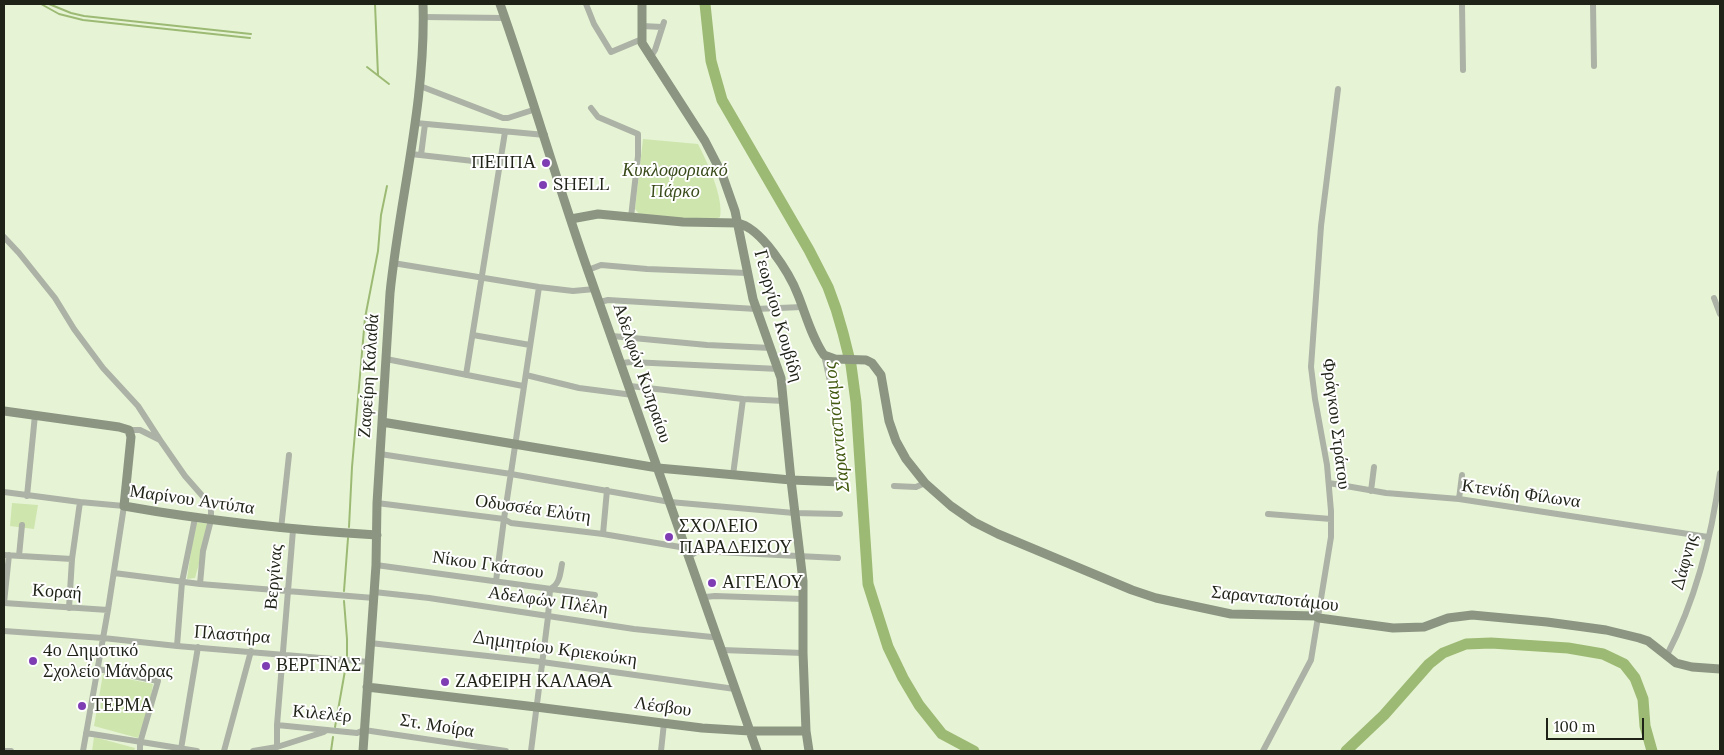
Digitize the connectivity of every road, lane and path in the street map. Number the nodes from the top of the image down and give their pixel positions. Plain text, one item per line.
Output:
1 (423, 4) edge
2 (500, 4) edge
3 (586, 4) edge
4 (642, 4) edge
5 (1462, 4) edge
6 (1593, 4) edge
7 (424, 17) junction
8 (505, 18) junction
9 (642, 26) junction
10 (642, 39) junction
11 (650, 58) junction
12 (1594, 66) dead end
13 (1463, 70) dead end
14 (420, 86) junction
15 (1338, 88) dead end
16 (591, 108) dead end
17 (536, 109) junction
18 (420, 123) junction
19 (505, 132) junction
20 (545, 135) junction
21 (416, 155) junction
22 (500, 164) junction
23 (631, 217) junction
24 (571, 219) junction
25 (737, 223) junction
26 (4, 237) edge
27 (393, 263) junction
28 (588, 270) junction
29 (746, 273) junction
30 (482, 278) junction
31 (539, 287) junction
32 (595, 288) junction
33 (1714, 298) dead end
34 (600, 302) junction
35 (802, 307) junction
36 (756, 309) junction
37 (1720, 314) edge
38 (473, 335) junction
39 (612, 336) junction
40 (530, 345) junction
41 (771, 348) junction
42 (824, 355) junction
43 (386, 359) junction
44 (622, 363) junction
45 (779, 369) junction
46 (466, 375) junction
47 (526, 375) junction
48 (523, 386) junction
49 (632, 391) junction
50 (743, 399) junction
51 (784, 400) junction
52 (835, 403) dead end
53 (4, 411) edge
54 (35, 415) junction
55 (382, 422) junction
56 (129, 430) junction
57 (160, 440) junction
58 (515, 443) junction
59 (289, 454) dead end
60 (380, 454) junction
61 (1374, 467) dead end
62 (658, 468) junction
63 (1720, 473) edge
64 (511, 474) junction
65 (734, 475) junction
66 (1462, 476) dead end
67 (791, 480) junction
68 (841, 482) dead end
69 (925, 483) junction
70 (1329, 483) junction
71 (894, 486) dead end
72 (608, 490) junction
73 (1371, 490) junction
74 (4, 492) edge
75 (28, 496) junction
76 (1459, 499) junction
77 (80, 502) junction
78 (670, 502) junction
79 (377, 503) junction
80 (124, 506) junction
81 (794, 513) junction
82 (840, 514) dead end
83 (1268, 514) dead end
84 (195, 518) junction
85 (504, 519) junction
86 (1331, 519) junction
87 (211, 520) junction
88 (22, 525) dead end
89 (281, 529) junction
90 (293, 530) junction
91 (604, 534) junction
92 (377, 535) junction
93 (1708, 537) junction
94 (685, 546) junction
95 (6, 555) edge
96 (19, 556) junction
97 (690, 556) junction
98 (800, 558) junction
99 (838, 558) dead end
100 (72, 559) junction
101 (562, 564) dead end
102 (376, 565) junction
103 (114, 573) junction
104 (496, 581) junction
105 (182, 582) junction
106 (200, 584) junction
107 (550, 590) junction
108 (289, 591) junction
109 (374, 595) junction
110 (595, 595) dead end
111 (704, 597) junction
112 (803, 599) junction
113 (4, 603) edge
114 (69, 608) junction
115 (108, 610) junction
116 (548, 617) junction
117 (1319, 618) junction
118 (4, 631) edge
119 (717, 635) junction
120 (103, 638) junction
121 (370, 643) junction
122 (177, 646) junction
123 (198, 648) junction
124 (722, 650) junction
125 (251, 651) junction
126 (803, 653) junction
127 (283, 654) junction
128 (1667, 655) junction
129 (369, 662) junction
130 (542, 662) junction
131 (98, 669) junction
132 (1720, 669) edge
133 (367, 688) junction
134 (735, 689) junction
135 (536, 707) junction
136 (664, 723) junction
137 (276, 725) junction
138 (328, 730) junction
139 (364, 730) junction
140 (750, 731) junction
141 (806, 731) junction
142 (86, 733) junction
143 (140, 743) junction
144 (277, 747) junction
145 (181, 749) junction
146 (4, 750) edge
147 (483, 750) edge
148 (12, 751) edge
149 (84, 751) edge
150 (140, 751) edge
151 (196, 751) edge
152 (224, 751) edge
153 (253, 751) edge
154 (363, 751) edge
155 (506, 751) edge
156 (530, 751) edge
157 (661, 751) edge
158 (757, 751) edge
159 (809, 751) edge
160 (1263, 751) edge

1 - 7 street, Ζαφείρη Καλαθά
2 - 8 street, Αδελφών Κυπραίου
3 - 10 street
4 - 9 street, Γεωργίου Κουβίδη
5 - 13 street
6 - 12 street
7 - 8 street
7 - 14 street, Ζαφείρη Καλαθά
8 - 17 street, Αδελφών Κυπραίου
9 - 10 street, Γεωργίου Κουβίδη
9 - 11 street
10 - 11 street, Γεωργίου Κουβίδη
11 - 25 street, Γεωργίου Κουβίδη
14 - 17 street
14 - 18 street, Ζαφείρη Καλαθά
15 - 70 street, Φράγκου Στράτου
16 - 23 street
17 - 20 street, Αδελφών Κυπραίου
18 - 19 street
18 - 21 street, Ζαφείρη Καλαθά
19 - 20 street
19 - 22 street
20 - 24 street, Αδελφών Κυπραίου
21 - 22 street
21 - 27 street, Ζαφείρη Καλαθά
22 - 30 street
23 - 24 street
23 - 25 street
24 - 28 street, Αδελφών Κυπραίου
25 - 29 street, Γεωργίου Κουβίδη
25 - 35 street
26 - 57 street
27 - 30 street
27 - 43 street, Ζαφείρη Καλαθά
28 - 29 street
28 - 32 street, Αδελφών Κυπραίου
29 - 36 street, Γεωργίου Κουβίδη
30 - 31 street
30 - 38 street
31 - 32 street
31 - 40 street
32 - 34 street, Αδελφών Κυπραίου
33 - 37 street
34 - 36 street
34 - 39 street, Αδελφών Κυπραίου
35 - 36 street
35 - 42 street
36 - 41 street, Γεωργίου Κουβίδη
38 - 40 street
38 - 46 street
39 - 41 street
39 - 44 street, Αδελφών Κυπραίου
40 - 47 street
41 - 45 street, Γεωργίου Κουβίδη
42 - 52 street
42 - 69 street, Σαρανταποτάμου
43 - 46 street
43 - 55 street, Ζαφείρη Καλαθά
44 - 45 street
44 - 49 street, Αδελφών Κυπραίου
45 - 51 street, Γεωργίου Κουβίδη
46 - 48 street
47 - 48 street
47 - 49 street
48 - 58 street
49 - 50 street
49 - 62 street, Αδελφών Κυπραίου
50 - 51 street
50 - 65 street
51 - 67 street, Γεωργίου Κουβίδη
53 - 54 street
54 - 56 street
54 - 75 street
55 - 58 street
55 - 60 street, Ζαφείρη Καλαθά
56 - 57 street
56 - 80 street
57 - 87 street
58 - 62 street
58 - 64 street
59 - 89 street
60 - 64 street
60 - 79 street, Ζαφείρη Καλαθά
61 - 73 street
62 - 65 street
62 - 78 street, Αδελφών Κυπραίου
63 - 93 street, Δάφνης
64 - 72 street
64 - 85 street
65 - 67 street
66 - 76 street
67 - 68 street
67 - 81 street, Γεωργίου Κουβίδη
69 - 71 street
69 - 117 street, Σαρανταποτάμου
70 - 73 street, Κτενίδη Φίλωνα
70 - 86 street, Φράγκου Στράτου
72 - 78 street
72 - 91 street
73 - 76 street, Κτενίδη Φίλωνα
74 - 75 street, Μαρίνου Αντύπα
75 - 77 street, Μαρίνου Αντύπα
76 - 93 street, Κτενίδη Φίλωνα
77 - 80 street, Μαρίνου Αντύπα
77 - 100 street
78 - 81 street
78 - 94 street, Αδελφών Κυπραίου
79 - 85 street, Οδυσσέα Ελύτη
79 - 92 street, Ζαφείρη Καλαθά
80 - 84 street, Μαρίνου Αντύπα
80 - 103 street
81 - 82 street
81 - 98 street, Γεωργίου Κουβίδη
83 - 86 street
84 - 87 street, Μαρίνου Αντύπα
84 - 105 street
85 - 91 street, Οδυσσέα Ελύτη
85 - 104 street
86 - 117 street, Φράγκου Στράτου
87 - 89 street, Μαρίνου Αντύπα
87 - 106 street
88 - 96 street
89 - 90 street, Μαρίνου Αντύπα
90 - 92 street, Μαρίνου Αντύπα
90 - 108 street, Βεργίνας
91 - 94 street, Οδυσσέα Ελύτη
92 - 102 street, Ζαφείρη Καλαθά
93 - 128 street, Δάφνης
94 - 97 street, Αδελφών Κυπραίου
95 - 96 street
95 - 113 street
96 - 100 street
97 - 98 street
97 - 111 street, Αδελφών Κυπραίου
98 - 99 street
98 - 112 street, Γεωργίου Κουβίδη
100 - 114 street
101 - 107 street
102 - 104 street, Νίκου Γκάτσου
102 - 109 street, Ζαφείρη Καλαθά
103 - 105 street, Αδελφών Πλέλη
103 - 115 street
104 - 107 street, Νίκου Γκάτσου
105 - 106 street, Αδελφών Πλέλη
105 - 122 street
106 - 108 street, Αδελφών Πλέλη
107 - 110 street, Νίκου Γκάτσου
107 - 116 street
108 - 109 street, Αδελφών Πλέλη
108 - 127 street, Βεργίνας
109 - 116 street, Αδελφών Πλέλη
109 - 121 street, Ζαφείρη Καλαθά
111 - 112 street
111 - 119 street, Αδελφών Κυπραίου
112 - 126 street, Γεωργίου Κουβίδη
113 - 114 street, Κοραή
114 - 115 street, Κοραή
115 - 120 street
116 - 119 street, Αδελφών Πλέλη
116 - 130 street
117 - 128 street, Σαρανταποτάμου
117 - 160 street, Φράγκου Στράτου
118 - 120 street, Πλαστήρα
119 - 124 street, Αδελφών Κυπραίου
120 - 122 street, Πλαστήρα
120 - 131 street
121 - 129 street, Ζαφείρη Καλαθά
121 - 130 street, Δημητρίου Κριεκούκη
122 - 123 street, Πλαστήρα
123 - 125 street, Πλαστήρα
123 - 145 street
124 - 126 street
124 - 134 street, Αδελφών Κυπραίου
125 - 127 street, Πλαστήρα
125 - 152 street
126 - 141 street, Γεωργίου Κουβίδη
127 - 129 street, Πλαστήρα
127 - 137 street, Βεργίνας
128 - 132 street, Σαρανταποτάμου
129 - 133 street, Ζαφείρη Καλαθά
130 - 134 street, Δημητρίου Κριεκούκη
130 - 135 street
131 - 142 street
131 - 143 street
133 - 135 street, Λέσβου
133 - 139 street, Ζαφείρη Καλαθά
134 - 140 street, Αδελφών Κυπραίου
135 - 136 street, Λέσβου
135 - 156 street
136 - 140 street, Λέσβου
136 - 157 street
137 - 138 street, Κιλελέρ
137 - 144 street, Βεργίνας
138 - 139 street, Κιλελέρ
138 - 144 street
139 - 147 street, Στ. Μοίρα
139 - 154 street, Ζαφείρη Καλαθά
140 - 141 street, Λέσβου
140 - 158 street, Αδελφών Κυπραίου
141 - 159 street, Γεωργίου Κουβίδη
142 - 143 street
142 - 149 street
143 - 145 street
143 - 150 street
144 - 153 street
145 - 151 street
146 - 148 street
147 - 155 street, Στ. Μοίρα

